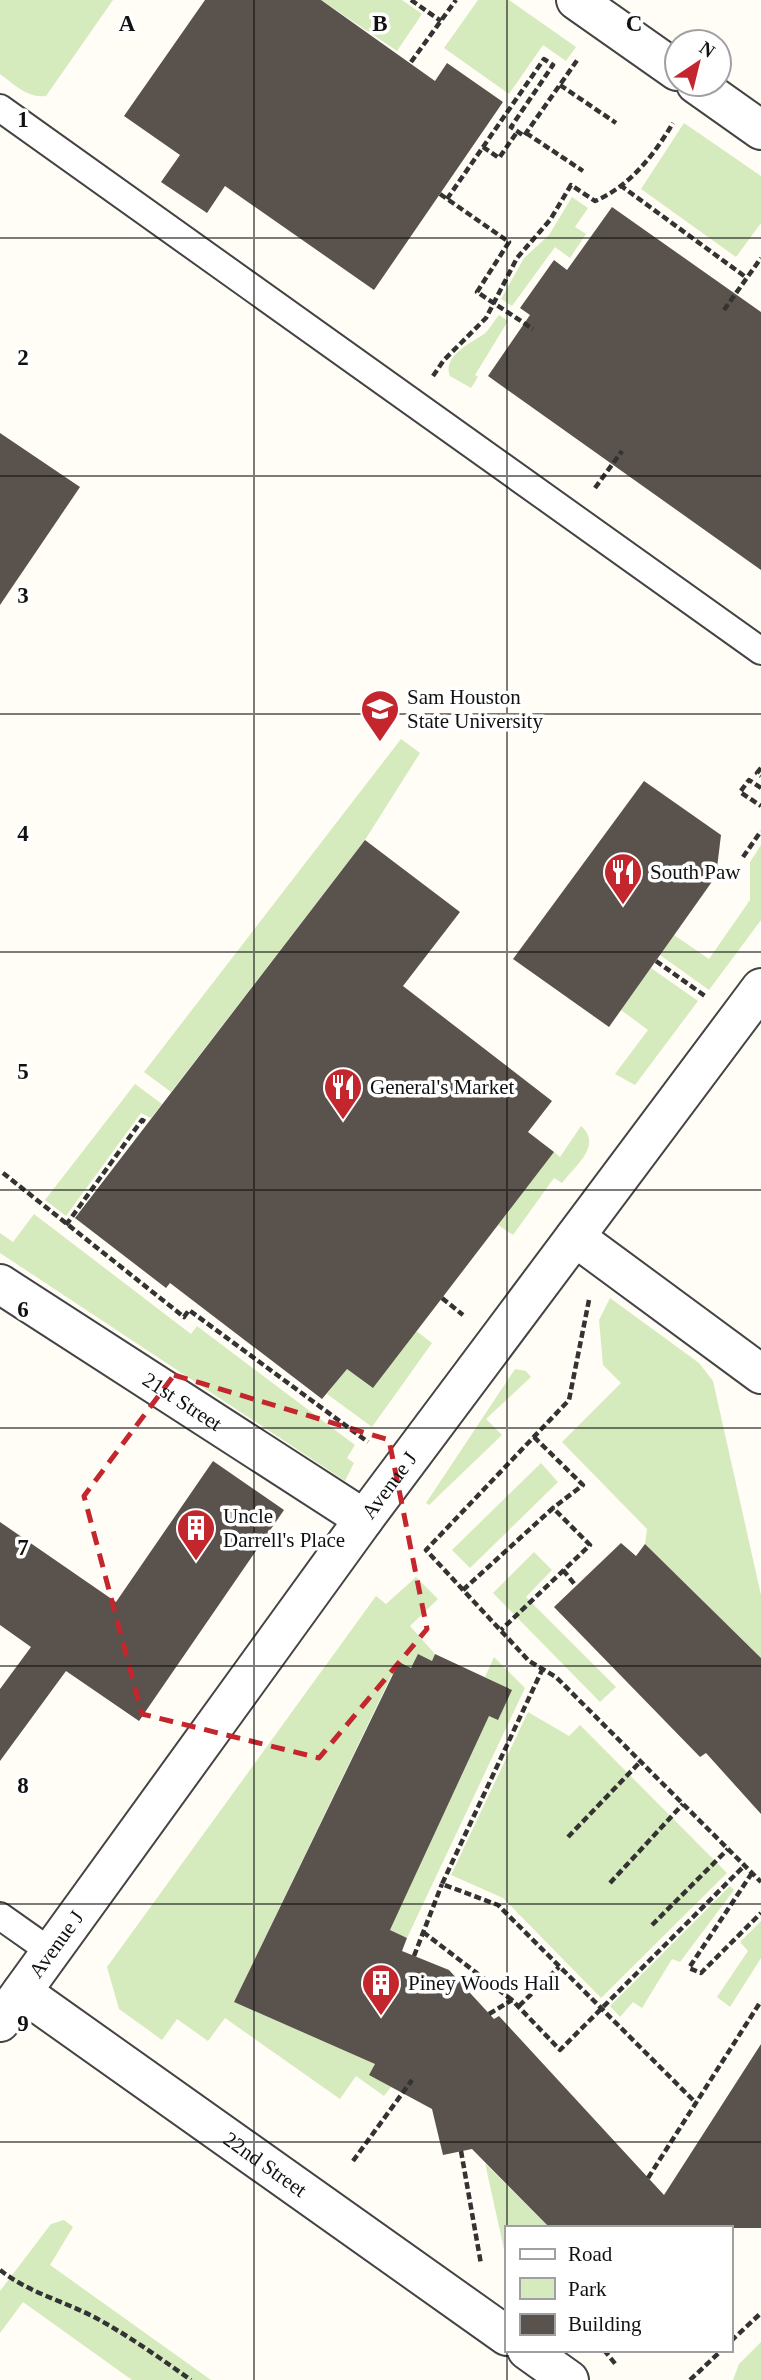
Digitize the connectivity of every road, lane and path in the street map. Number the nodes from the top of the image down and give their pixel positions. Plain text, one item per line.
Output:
1 (411, 0) edge
2 (456, 0) edge
3 (576, 0) edge
4 (441, 21) junction
5 (578, 59) dead end
6 (663, 61) edge
7 (411, 62) dead end
8 (560, 85) junction
9 (716, 98) edge
10 (0, 108) edge
11 (616, 123) dead end
12 (673, 123) dead end
13 (761, 130) edge
14 (517, 132) junction
15 (526, 133) junction
16 (483, 147) junction
17 (583, 171) dead end
18 (620, 186) junction
19 (440, 194) dead end
20 (447, 199) junction
21 (761, 258) edge
22 (747, 278) junction
23 (493, 304) junction
24 (724, 310) dead end
25 (533, 329) dead end
26 (431, 380) dead end
27 (622, 451) dead end
28 (575, 517) junction
29 (761, 651) edge
30 (761, 768) edge
31 (761, 776) edge
32 (761, 788) edge
33 (761, 806) edge
34 (761, 831) edge
35 (743, 857) dead end
36 (656, 961) dead end
37 (761, 988) edge
38 (708, 999) dead end
39 (147, 1124) dead end
40 (3, 1173) dead end
41 (66, 1225) junction
42 (575, 1237) junction
43 (0, 1284) edge
44 (590, 1296) dead end
45 (761, 1374) edge
46 (534, 1437) junction
47 (368, 1442) dead end
48 (553, 1508) junction
49 (364, 1519) junction
50 (563, 1570) junction
51 (576, 1586) dead end
52 (463, 1590) junction
53 (501, 1630) junction
54 (543, 1668) junction
55 (641, 1761) junction
56 (683, 1804) junction
57 (568, 1837) dead end
58 (728, 1849) junction
59 (745, 1865) junction
60 (752, 1873) junction
61 (761, 1882) edge
62 (610, 1883) dead end
63 (442, 1884) junction
64 (761, 1913) edge
65 (0, 1916) edge
66 (652, 1925) dead end
67 (423, 1932) junction
68 (51, 1952) junction
69 (414, 1956) dead end
70 (559, 1967) junction
71 (22, 1992) junction
72 (512, 2000) junction
73 (761, 2001) edge
74 (519, 2006) junction
75 (600, 2010) junction
76 (489, 2014) dead end
77 (0, 2022) edge
78 (412, 2080) dead end
79 (696, 2103) junction
80 (461, 2151) dead end
81 (354, 2161) dead end
82 (648, 2178) dead end
83 (0, 2270) edge
84 (483, 2275) dead end
85 (761, 2313) edge
86 (505, 2335) edge
87 (733, 2339) edge
88 (530, 2352) edge
89 (606, 2352) edge
90 (720, 2352) edge
91 (617, 2366) dead end
92 (191, 2380) edge
93 (569, 2380) edge
94 (690, 2380) edge

1 - 4 path
2 - 4 path
3 - 6 street
4 - 7 path
5 - 8 path
8 - 11 path
8 - 15 path
9 - 13 street
10 - 28 lane
12 - 18 path
14 - 15 path
14 - 16 path
14 - 16 path
15 - 17 path
16 - 20 path
18 - 22 path
18 - 23 path
19 - 20 path
20 - 23 path
21 - 22 path
22 - 24 path
23 - 25 path
23 - 26 path
27 - 28 path
28 - 29 lane
30 - 31 path
32 - 33 path
34 - 35 path
36 - 38 path
37 - 42 street, Avenue J
39 - 41 path
40 - 41 path
41 - 47 path
42 - 45 street
42 - 49 street, Avenue J
43 - 49 street, 21st Street
44 - 46 path
46 - 48 path
46 - 52 path
48 - 50 path
48 - 52 path
49 - 68 street, Avenue J
50 - 51 path
50 - 53 path
52 - 53 path
53 - 54 path
54 - 55 path
54 - 63 path
55 - 56 path
55 - 57 path
56 - 58 path
56 - 62 path
58 - 59 path
58 - 66 path
59 - 60 path
59 - 75 path
60 - 61 path
60 - 64 path
63 - 67 path
63 - 70 path
65 - 68 lane
67 - 69 path
67 - 72 path
68 - 71 street, Avenue J
70 - 74 path
70 - 75 path
71 - 77 street, Avenue J
71 - 86 street, 22nd Street
72 - 74 path
72 - 76 path
73 - 79 path
74 - 75 path
75 - 79 path
78 - 81 path
79 - 82 path
80 - 84 path
83 - 92 path
85 - 87 path
88 - 93 street
89 - 91 path
90 - 94 path

